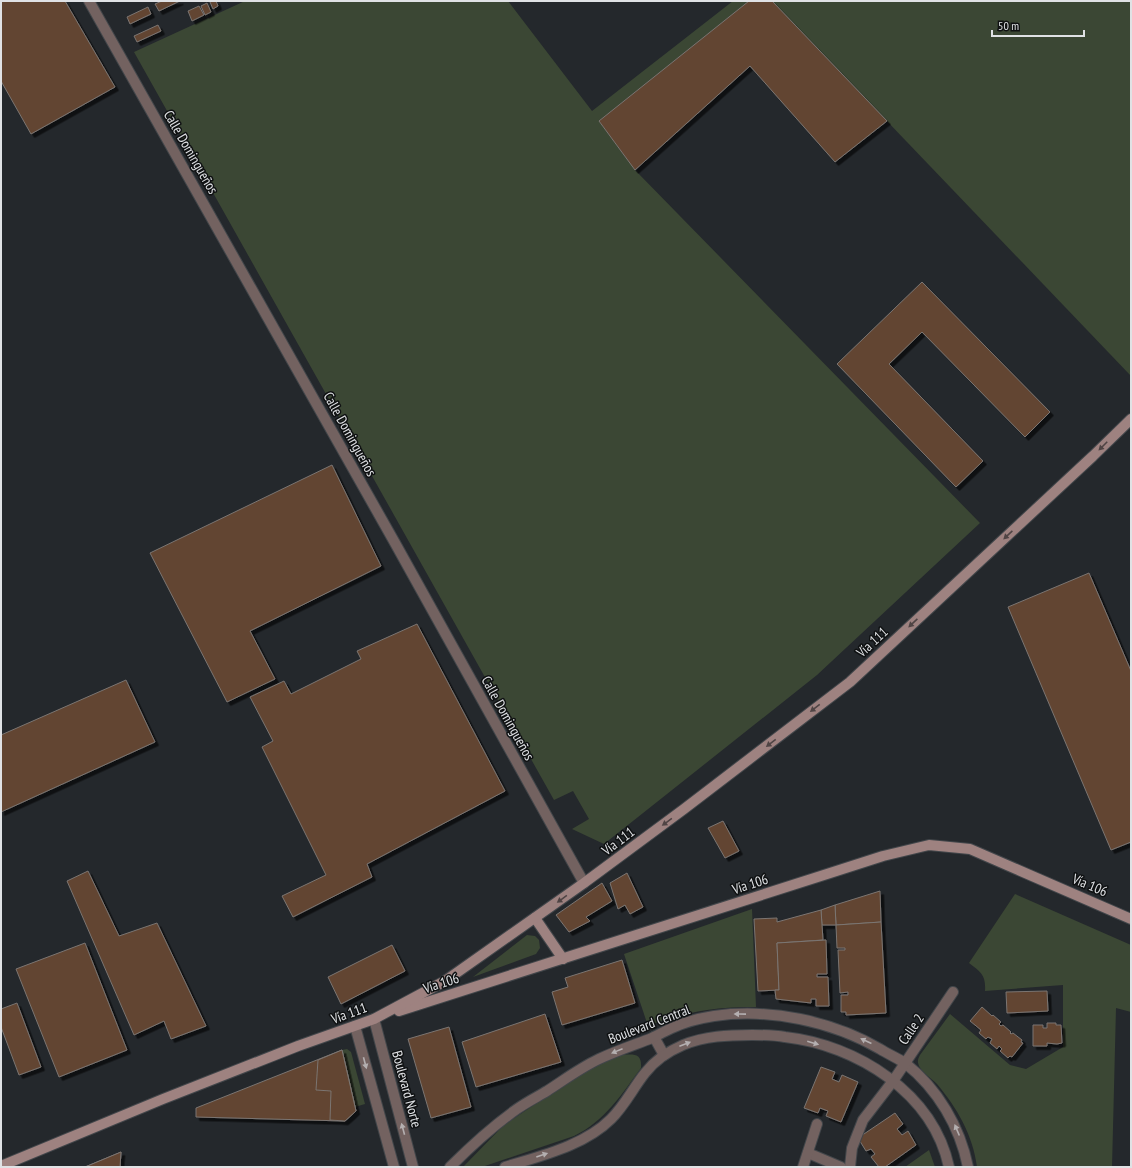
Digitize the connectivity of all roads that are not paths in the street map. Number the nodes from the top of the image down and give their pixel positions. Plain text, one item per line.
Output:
1 (89, 1) edge
2 (1131, 419) edge
3 (584, 883) junction
4 (535, 918) junction
5 (1131, 919) edge
6 (563, 959) junction
7 (953, 992) dead end
8 (374, 1019) junction
9 (355, 1026) junction
10 (654, 1037) junction
11 (664, 1055) junction
12 (905, 1063) junction
13 (893, 1081) junction
14 (817, 1124) dead end
15 (36, 1151) junction
16 (808, 1153) junction
17 (1, 1166) edge
18 (12, 1167) edge
19 (394, 1167) edge
20 (413, 1167) edge
21 (450, 1167) edge
22 (505, 1167) edge
23 (803, 1167) edge
24 (841, 1167) edge
25 (850, 1167) edge
26 (949, 1167) edge
27 (968, 1167) edge

1 - 3 street, Calle Domingueños
2 -> 3 main road, Vía 111
3 -> 4 main road, Vía 111
4 - 6 main road
4 - 8 main road, Vía 111
5 - 6 main road, Vía 106
6 - 8 main road, Vía 106
7 - 12 street, Calle 2
8 - 9 main road, Vía 111
20 -> 8 street, Boulevard Norte
9 - 15 main road, Vía 111
9 -> 19 street
10 - 11 street
12 -> 10 street, Boulevard Central
10 -> 21 street, Boulevard Central
11 -> 13 street
22 -> 11 street
12 - 13 street, Calle 2
27 -> 12 street, Boulevard Central
13 - 25 street, Calle 2
13 - 26 street
14 - 16 street
15 - 17 main road, Vía 111
15 - 18 main road, Vía 111
16 - 23 street
16 - 24 street

